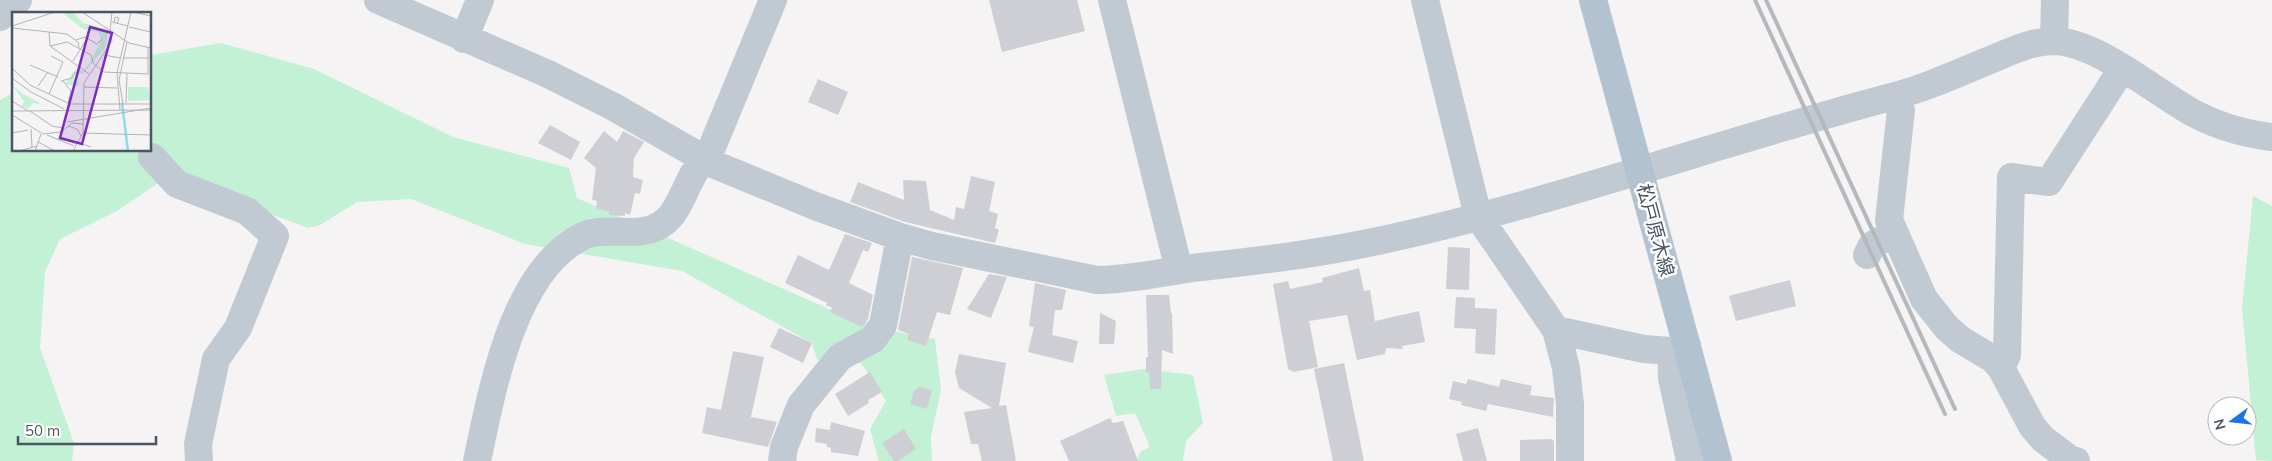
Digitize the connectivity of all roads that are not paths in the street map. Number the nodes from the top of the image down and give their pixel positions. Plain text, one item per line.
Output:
1 (18, 0) edge
2 (378, 0) edge
3 (480, 0) edge
4 (773, 0) edge
5 (1112, 0) edge
6 (1425, 0) edge
7 (1593, 0) edge
8 (2055, 0) edge
9 (0, 17) edge
10 (464, 39) junction
11 (2054, 41) junction
12 (2122, 69) junction
13 (1897, 96) junction
14 (2272, 137) edge
15 (152, 157) dead end
16 (706, 160) junction
17 (1640, 169) junction
18 (1478, 216) junction
19 (1894, 233) junction
20 (900, 237) junction
21 (1867, 255) dead end
22 (1179, 270) junction
23 (1556, 330) junction
24 (1679, 348) junction
25 (2000, 368) junction
26 (199, 461) edge
27 (477, 461) edge
28 (782, 461) edge
29 (1570, 461) edge
30 (1690, 461) edge
31 (1718, 461) edge
32 (2076, 461) edge

1 - 9 street
2 - 10 street
3 - 10 street
4 - 16 street
5 - 22 street
6 - 18 street
7 - 17 main road, 松戸原木線
8 - 11 street
10 - 16 street
11 - 12 street
11 - 13 street
12 - 14 street
12 - 25 street
13 - 17 street
13 - 19 street
15 - 26 street
16 - 20 street
16 - 27 street
17 - 18 street
17 - 24 main road, 松戸原木線
18 - 22 street
18 - 23 street
19 - 21 street
19 - 25 street
20 - 22 street
20 - 28 street
23 - 24 street
23 - 29 street
24 - 30 street
24 - 31 main road, 松戸原木線
25 - 32 street

